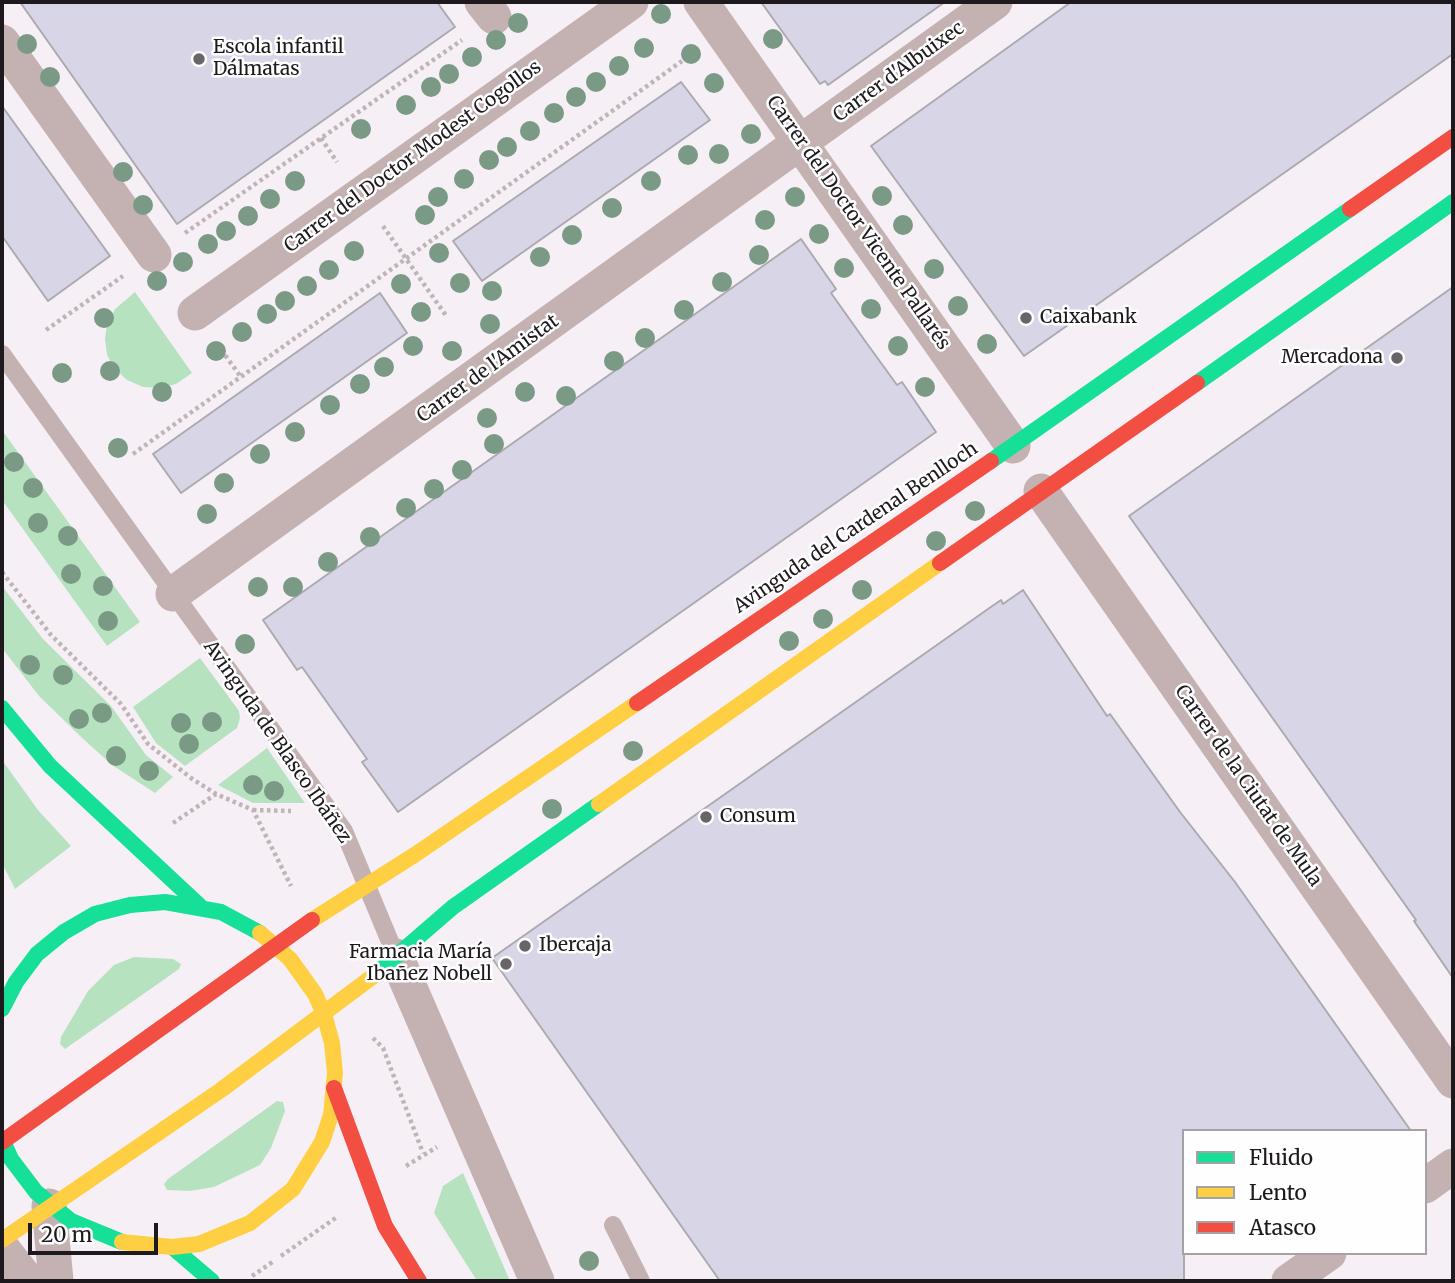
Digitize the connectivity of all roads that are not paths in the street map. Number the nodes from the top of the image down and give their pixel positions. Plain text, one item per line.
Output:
1 (631, 2) edge
2 (701, 2) edge
3 (995, 2) edge
4 (2, 41) edge
5 (1453, 136) edge
6 (803, 143) junction
7 (1453, 202) edge
8 (154, 255) road end
9 (195, 313) dead end
10 (2, 354) edge
11 (1013, 446) junction
12 (1041, 491) junction
13 (173, 594) junction
14 (2, 708) edge
15 (367, 886) junction
16 (200, 906) junction
17 (275, 944) junction
18 (396, 957) junction
19 (2, 1009) edge
20 (324, 1014) junction
21 (1453, 1082) edge
22 (334, 1088) junction
23 (2, 1141) edge
24 (1453, 1167) edge
25 (1427, 1185) edge
26 (49, 1206) junction
27 (613, 1224) dead end
28 (2, 1240) edge
29 (2, 1248) edge
30 (172, 1248) junction
31 (1326, 1255) edge
32 (29, 1281) edge
33 (56, 1281) edge
34 (212, 1281) edge
35 (419, 1281) edge
36 (537, 1281) edge
37 (641, 1281) edge
38 (1289, 1281) edge

1 - 9 street, Carrer del Doctor Modest Cogollos
2 - 6 street, Carrer del Doctor Vicente Pallarés
3 - 6 street, Carrer d'Albuixec
4 - 8 street
5 - 11 main road, Avinguda del Cardenal Benlloch
6 - 11 street, Carrer del Doctor Vicente Pallarés
6 - 13 street, Carrer de l'Amistat
7 - 12 main road
10 - 13 lane, Avinguda de Blasco Ibáñez
11 - 15 main road, Avinguda del Cardenal Benlloch
12 - 18 main road
12 - 21 street, Carrer de la Ciutat de Mula
13 - 15 lane, Avinguda de Blasco Ibáñez
14 - 16 main road
15 - 17 main road, Avinguda del Cardenal Benlloch
15 - 18 lane, Avinguda de Blasco Ibáñez
16 - 17 main road
16 - 19 main road
17 - 20 main road
17 - 23 main road, Avinguda del Cardenal Benlloch
18 - 20 main road
18 - 36 street, Avinguda de Blasco Ibáñez
20 - 22 main road
20 - 26 main road
22 - 30 main road
22 - 35 main road
23 - 26 main road
24 - 25 street
26 - 28 main road
26 - 30 main road
26 - 33 street
27 - 37 lane
29 - 32 street
30 - 34 main road
31 - 38 street

